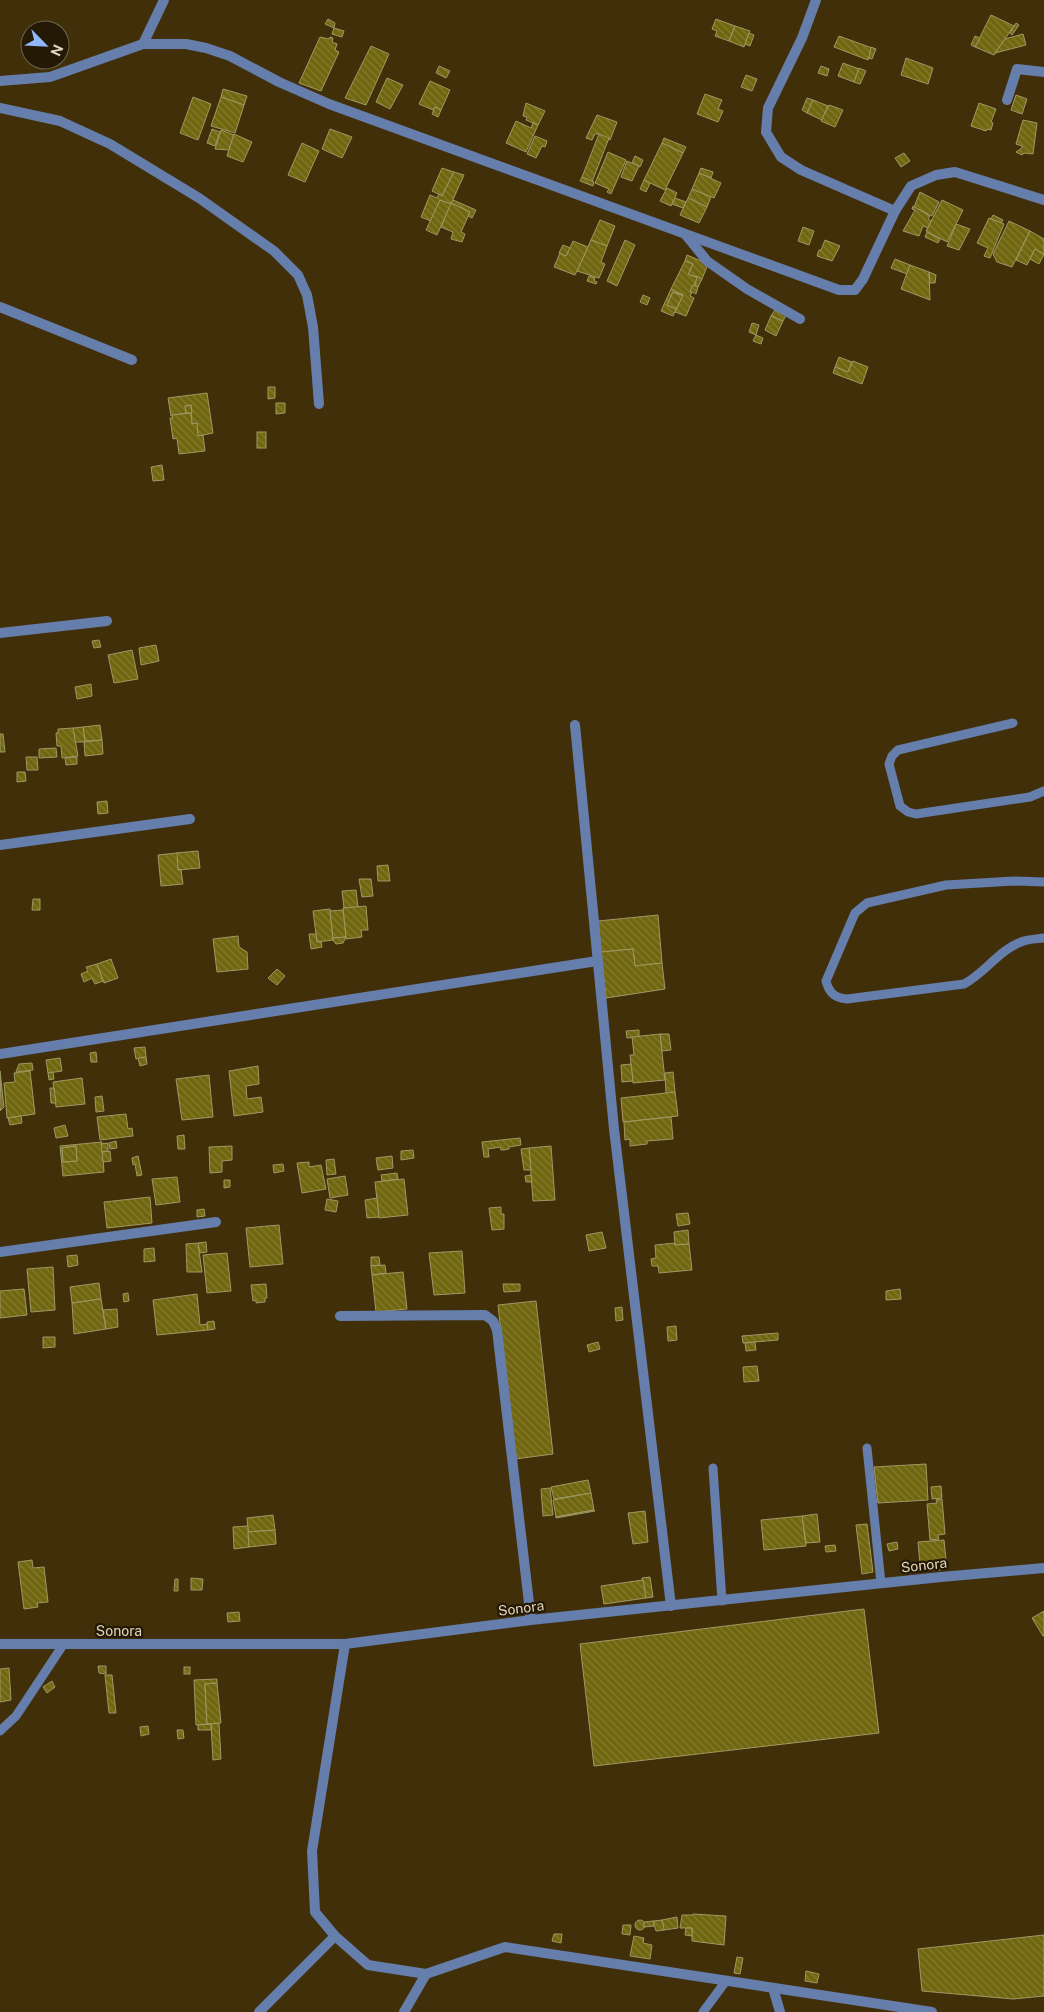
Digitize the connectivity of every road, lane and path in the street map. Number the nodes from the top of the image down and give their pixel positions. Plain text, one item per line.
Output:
1 (164, 0) edge
2 (816, 0) edge
3 (143, 44) junction
4 (1044, 72) edge
5 (0, 81) edge
6 (1007, 100) dead end
7 (0, 108) edge
8 (1044, 200) edge
9 (895, 211) junction
10 (686, 234) junction
11 (0, 307) edge
12 (800, 319) dead end
13 (132, 360) dead end
14 (319, 404) dead end
15 (107, 621) dead end
16 (0, 633) edge
17 (1014, 724) dead end
18 (575, 725) dead end
19 (1044, 792) edge
20 (190, 819) dead end
21 (0, 844) edge
22 (1044, 882) edge
23 (1044, 938) edge
24 (597, 961) junction
25 (0, 1054) edge
26 (216, 1222) dead end
27 (0, 1252) edge
28 (340, 1316) dead end
29 (868, 1448) dead end
30 (713, 1468) dead end
31 (1044, 1568) edge
32 (882, 1583) junction
33 (722, 1601) junction
34 (671, 1606) junction
35 (531, 1620) junction
36 (0, 1644) edge
37 (345, 1644) junction
38 (63, 1645) junction
39 (0, 1731) edge
40 (336, 1936) junction
41 (426, 1974) junction
42 (726, 1981) junction
43 (773, 1988) junction
44 (259, 2012) edge
45 (404, 2012) edge
46 (703, 2012) edge
47 (780, 2012) edge
48 (932, 2012) edge

1 - 3 street
2 - 9 street
3 - 5 street
3 - 10 street
4 - 6 street
7 - 14 street
8 - 9 street
9 - 10 street
10 - 12 street
11 - 13 street
15 - 16 street
17 - 19 lane
18 - 24 street
20 - 21 street
22 - 23 lane
24 - 25 street
24 - 34 street
26 - 27 street
28 - 35 street
29 - 32 lane
30 - 33 lane
31 - 32 street, Sonora
32 - 33 street, Sonora
33 - 34 street, Sonora
34 - 35 street, Sonora
35 - 37 street, Sonora
36 - 38 street, Sonora
37 - 38 street, Sonora
37 - 40 street
38 - 39 lane
40 - 41 street
40 - 44 street
41 - 42 street
41 - 45 street
42 - 43 street
42 - 46 lane
43 - 47 street
43 - 48 street

